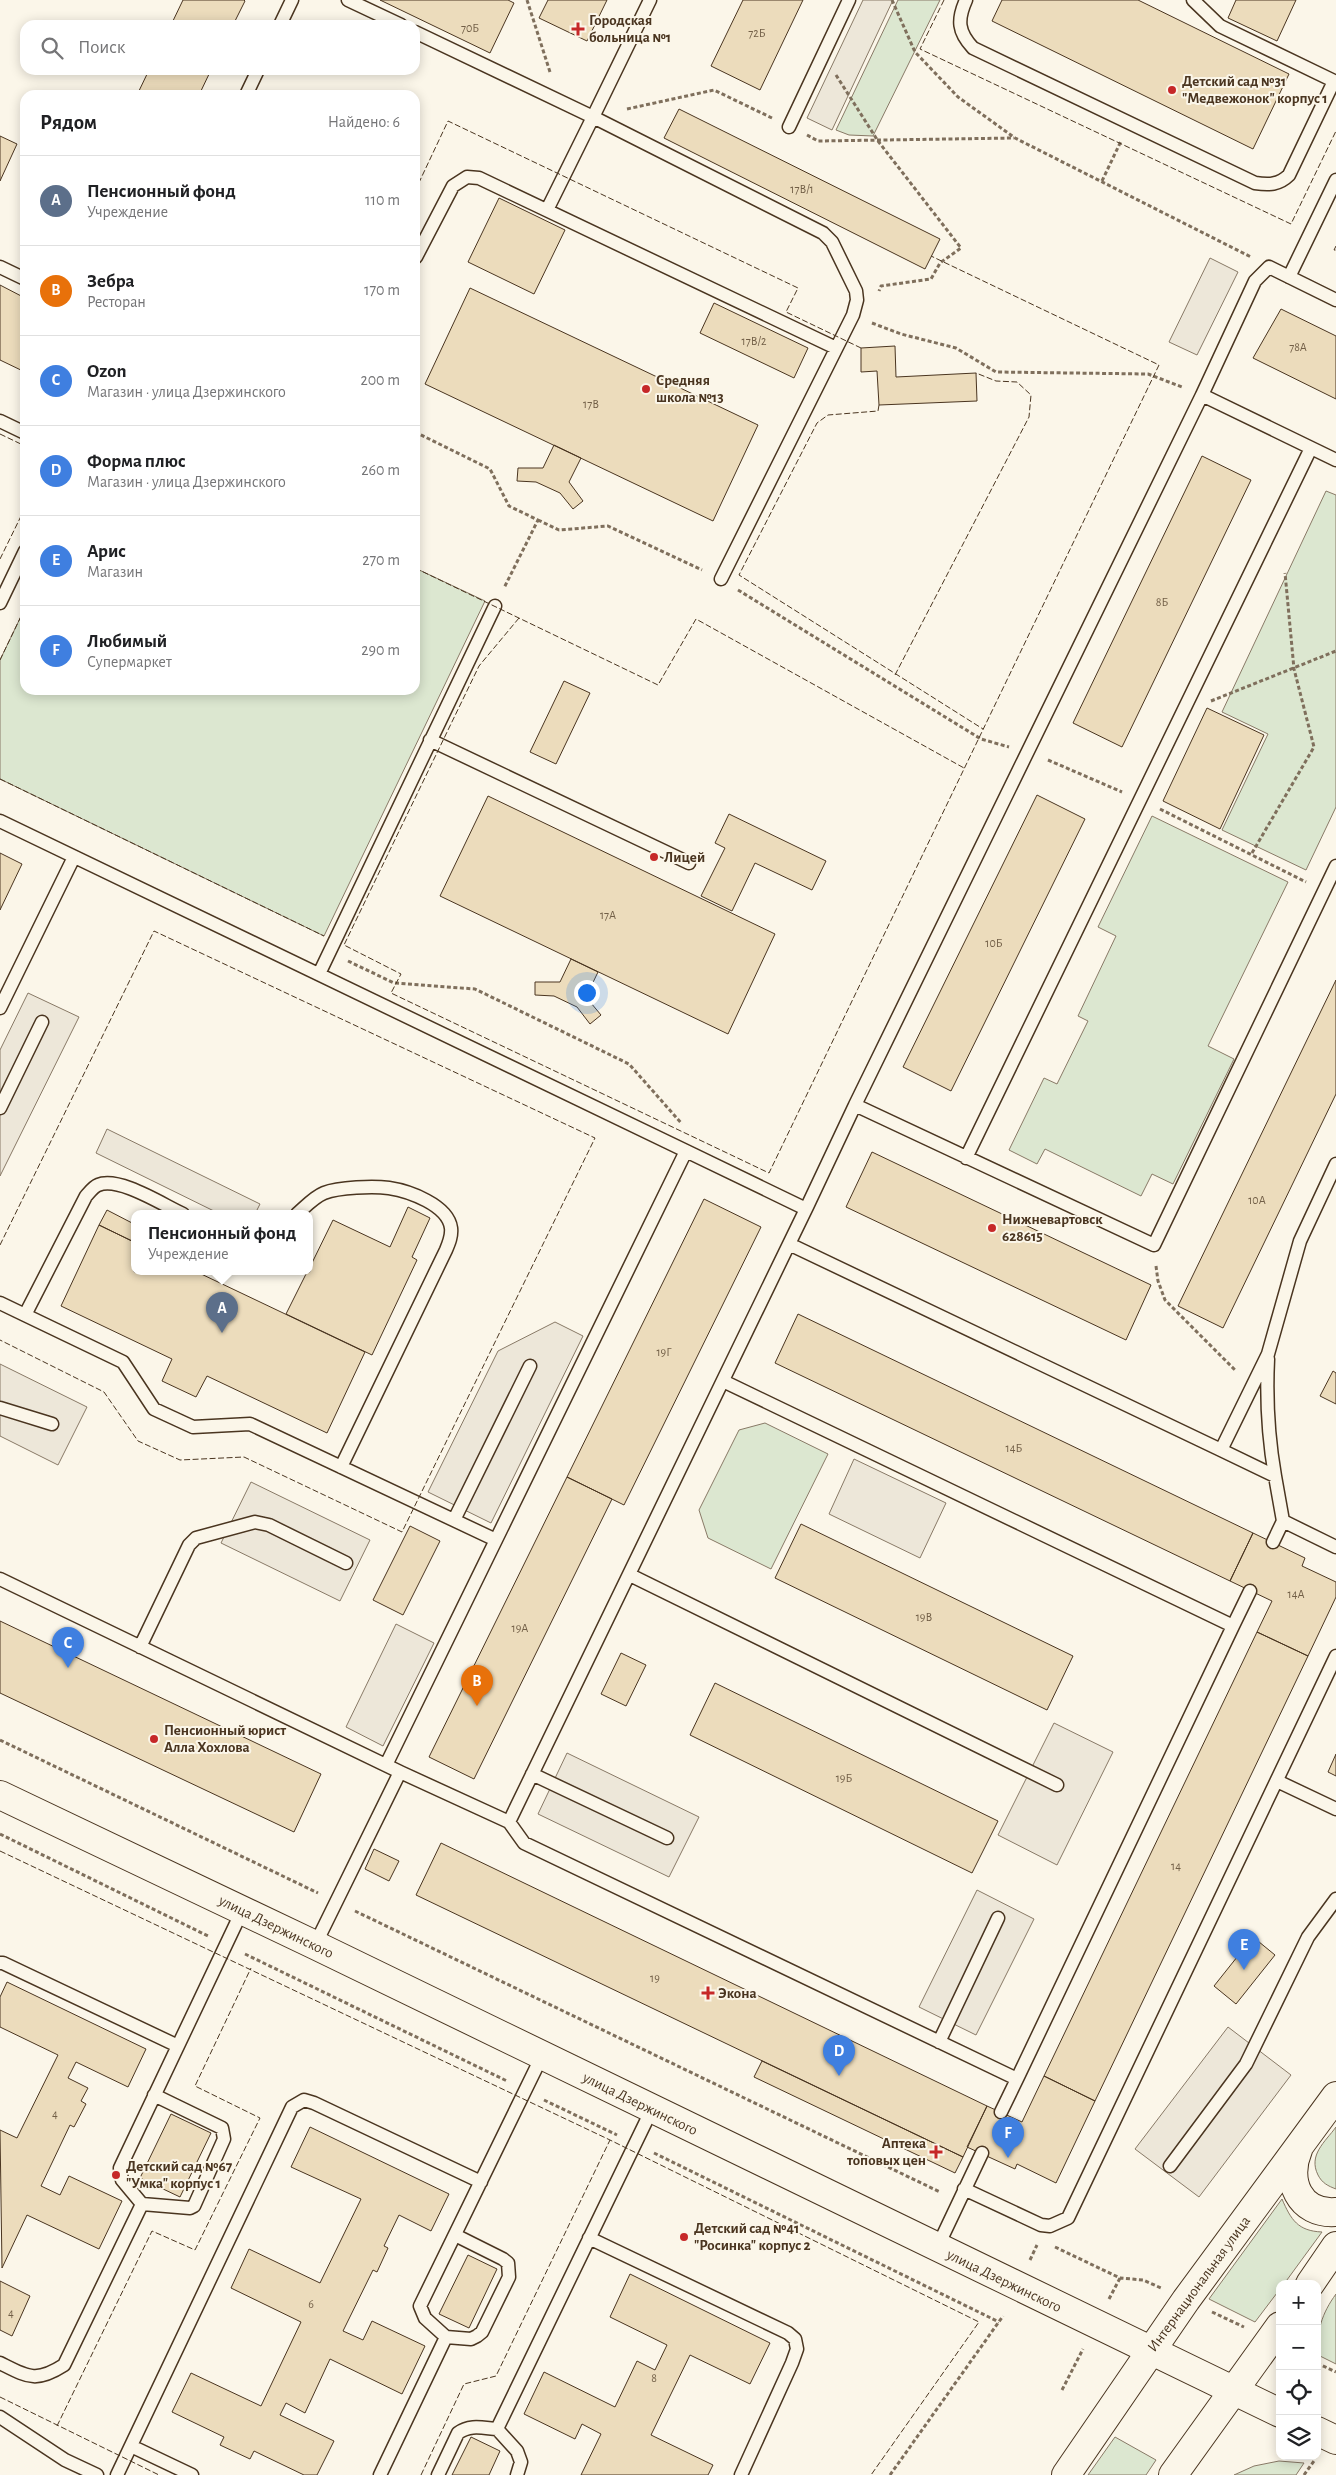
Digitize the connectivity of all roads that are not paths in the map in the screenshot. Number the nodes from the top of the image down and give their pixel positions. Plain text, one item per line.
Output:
1 (292, 0) edge
2 (348, 0) edge
3 (650, 0) edge
4 (849, 0) edge
5 (966, 0) edge
6 (1194, 0) edge
7 (282, 20) edge
8 (390, 20) edge
9 (420, 34) edge
10 (256, 75) edge
11 (1335, 81) edge
12 (248, 90) edge
13 (593, 117) junction
14 (789, 127) dead end
15 (1336, 180) edge
16 (547, 210) junction
17 (420, 250) edge
18 (0, 267) edge
19 (20, 277) edge
20 (1289, 277) junction
21 (1336, 300) edge
22 (836, 348) junction
23 (1202, 395) junction
24 (0, 421) edge
25 (20, 431) edge
26 (1311, 448) junction
27 (1336, 460) edge
28 (20, 561) edge
29 (722, 579) road end
30 (0, 603) edge
31 (495, 606) road end
32 (430, 740) junction
33 (0, 821) edge
34 (74, 857) junction
35 (689, 863) dead end
36 (1336, 866) edge
37 (319, 974) junction
38 (0, 1008) edge
39 (42, 1022) dead end
40 (855, 1105) junction
41 (0, 1108) edge
42 (686, 1151) junction
43 (966, 1158) junction
44 (1336, 1164) edge
45 (806, 1209) junction
46 (175, 1210) edge
47 (302, 1210) edge
48 (789, 1244) junction
49 (0, 1303) edge
50 (25, 1315) junction
51 (1268, 1354) junction
52 (530, 1366) dead end
53 (723, 1381) junction
54 (0, 1408) edge
55 (52, 1424) dead end
56 (1221, 1450) junction
57 (341, 1467) junction
58 (1275, 1476) junction
59 (454, 1520) junction
60 (1283, 1521) junction
61 (496, 1540) junction
62 (1273, 1542) dead end
63 (1336, 1547) edge
64 (346, 1563) dead end
65 (630, 1575) junction
66 (0, 1579) edge
67 (1250, 1590) dead end
68 (1233, 1626) junction
69 (140, 1646) junction
70 (1336, 1656) edge
71 (386, 1765) junction
72 (400, 1772) junction
73 (532, 1774) junction
74 (1277, 1781) junction
75 (1057, 1785) dead end
76 (0, 1795) edge
77 (1336, 1809) edge
78 (509, 1822) junction
79 (667, 1838) dead end
80 (1336, 1899) edge
81 (242, 1910) junction
82 (998, 1918) dead end
83 (315, 1946) junction
84 (0, 1963) edge
85 (939, 2042) junction
86 (178, 2046) junction
87 (542, 2056) junction
88 (1017, 2080) junction
89 (154, 2096) junction
90 (1336, 2096) edge
91 (652, 2109) junction
92 (1001, 2112) dead end
93 (1302, 2141) junction
94 (982, 2153) dead end
95 (1170, 2166) dead end
96 (480, 2182) junction
97 (961, 2195) junction
98 (142, 2204) junction
99 (1336, 2212) edge
100 (455, 2235) junction
101 (589, 2238) junction
102 (1336, 2246) edge
103 (937, 2248) junction
104 (1313, 2280) edge
105 (1275, 2333) edge
106 (446, 2337) junction
107 (1150, 2351) junction
108 (0, 2363) edge
109 (1234, 2391) junction
110 (1276, 2411) edge
111 (0, 2418) edge
112 (497, 2429) junction
113 (1321, 2433) edge
114 (1336, 2440) edge
115 (131, 2446) junction
116 (97, 2475) edge
117 (117, 2475) edge
118 (192, 2475) edge
119 (380, 2475) edge
120 (438, 2475) edge
121 (517, 2475) edge
122 (741, 2475) edge
123 (1066, 2475) edge
124 (1173, 2475) edge

1 - 7 lane
2 - 8 lane
3 - 13 lane
4 - 14 lane
5 - 11 lane
6 - 11 lane
9 - 13 lane
10 - 12 lane
13 - 16 lane
13 - 22 lane
15 - 20 lane
16 - 17 lane
16 - 22 lane
18 - 19 lane
20 - 21 lane
20 - 23 lane
22 - 29 lane
23 - 26 lane
23 - 40 lane
24 - 25 lane
26 - 27 lane
26 - 43 lane
28 - 30 lane
31 - 32 lane
32 - 35 lane
32 - 37 lane
33 - 34 lane
34 - 37 lane
34 - 38 lane
36 - 43 lane
37 - 42 lane
39 - 41 lane
40 - 43 lane
40 - 45 lane
42 - 45 lane
42 - 61 lane
44 - 51 lane
45 - 48 lane
46 - 50 lane
47 - 57 lane
48 - 53 lane
48 - 56 lane
49 - 50 lane
50 - 57 lane
51 - 56 lane
51 - 58 lane
52 - 59 lane
53 - 65 lane
53 - 68 lane
54 - 55 lane
56 - 58 lane
57 - 59 lane
58 - 60 lane
59 - 61 lane
60 - 62 lane
60 - 63 lane
61 - 71 lane
64 - 69 lane
65 - 73 lane
65 - 75 lane
66 - 69 lane
67 - 68 lane
68 - 88 lane
69 - 71 lane
70 - 74 lane
71 - 72 lane
72 - 78 lane
72 - 83 lane
73 - 78 lane
73 - 79 lane
74 - 77 lane
74 - 97 lane
76 - 81 street, улица Дзержинского
78 - 85 lane
80 - 95 lane
81 - 83 street, улица Дзержинского
81 - 86 lane
82 - 85 lane
83 - 87 street, улица Дзержинского
84 - 86 lane
85 - 88 lane
86 - 89 lane
87 - 91 street, улица Дзержинского
87 - 96 lane
88 - 92 lane
89 - 98 lane
89 - 98 lane
90 - 93 street, Интернациональная улица
91 - 101 lane
91 - 103 street, улица Дзержинского
93 - 99 street
93 - 107 street, Интернациональная улица
94 - 97 lane
96 - 100 lane
96 - 115 lane
97 - 103 lane
98 - 108 lane
100 - 106 lane
100 - 106 lane
101 - 112 lane
101 - 122 lane
102 - 104 street
103 - 107 street, улица Дзержинского
105 - 109 street
106 - 119 lane
107 - 109 street, улица Дзержинского
107 - 123 street, Интернациональная улица
109 - 110 street, улица Дзержинского
109 - 124 street
111 - 116 lane
112 - 120 lane
112 - 121 lane
113 - 114 street
115 - 117 lane
115 - 118 lane

